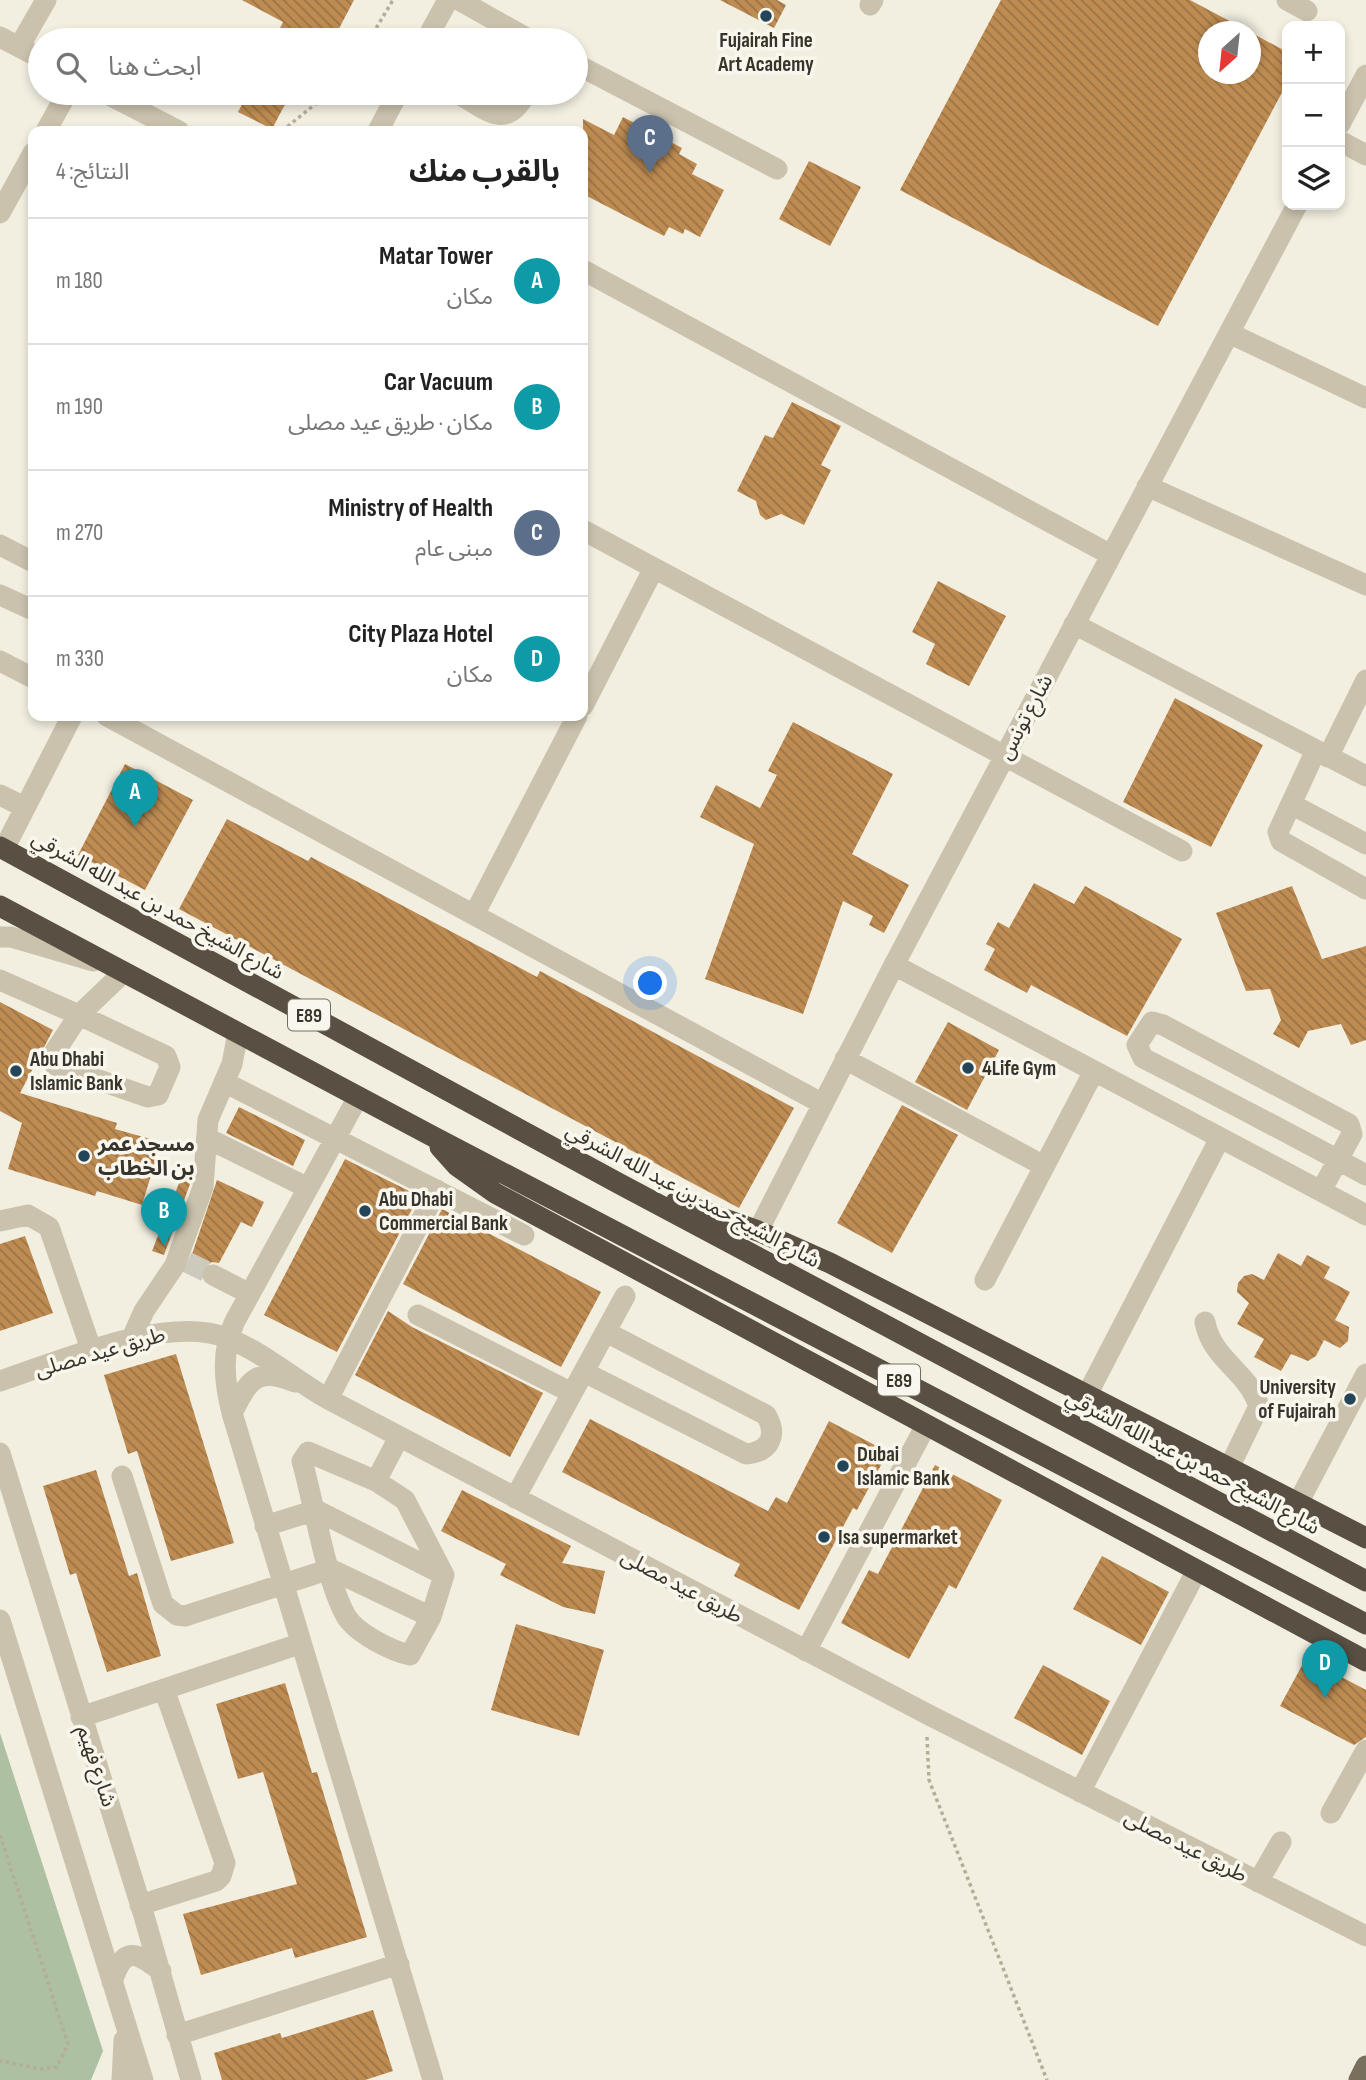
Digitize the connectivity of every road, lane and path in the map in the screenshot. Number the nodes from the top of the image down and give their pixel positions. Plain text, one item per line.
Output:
1 (46, 0) edge
2 (393, 0) edge
3 (1287, 0) edge
4 (444, 2) edge
5 (1307, 11) dead end
6 (30, 28) edge
7 (376, 28) edge
8 (432, 28) edge
9 (503, 28) edge
10 (28, 31) edge
11 (0, 37) edge
12 (19, 47) junction
13 (28, 52) edge
14 (588, 70) edge
15 (1366, 75) edge
16 (60, 105) edge
17 (128, 105) edge
18 (314, 105) edge
19 (392, 105) edge
20 (479, 105) edge
21 (520, 105) edge
22 (1345, 115) edge
23 (49, 126) edge
24 (169, 126) edge
25 (288, 126) edge
26 (381, 126) edge
27 (1345, 144) edge
28 (1366, 155) edge
29 (28, 162) edge
30 (777, 170) dead end
31 (1294, 210) edge
32 (0, 213) edge
33 (588, 273) edge
34 (1229, 333) junction
35 (1366, 398) edge
36 (1147, 486) junction
37 (588, 533) edge
38 (0, 545) edge
39 (1111, 555) junction
40 (28, 559) edge
41 (654, 568) junction
42 (1366, 585) edge
43 (0, 595) edge
44 (28, 608) edge
45 (1074, 624) junction
46 (0, 661) edge
47 (28, 675) edge
48 (1366, 680) edge
49 (588, 696) edge
50 (69, 721) edge
51 (116, 721) edge
52 (575, 721) edge
53 (1322, 753) junction
54 (1003, 758) junction
55 (1366, 776) edge
56 (0, 795) edge
57 (1291, 804) junction
58 (24, 807) junction
59 (1366, 844) edge
60 (2, 848) edge
61 (1182, 851) dead end
62 (1366, 889) edge
63 (0, 906) edge
64 (474, 915) junction
65 (0, 937) edge
66 (894, 965) junction
67 (118, 969) junction
68 (0, 980) edge
69 (79, 1015) junction
70 (238, 1033) junction
71 (845, 1059) junction
72 (1094, 1071) junction
73 (224, 1082) junction
74 (358, 1097) junction
75 (1226, 1100) junction
76 (822, 1104) junction
77 (1215, 1135) junction
78 (432, 1136) junction
79 (207, 1138) junction
80 (334, 1140) junction
81 (1337, 1160) junction
82 (1044, 1166) junction
83 (1366, 1175) edge
84 (618, 1183) junction
85 (308, 1188) junction
86 (437, 1190) junction
87 (1321, 1191) junction
88 (1364, 1208) edge
89 (0, 1222) edge
90 (758, 1231) junction
91 (524, 1235) dead end
92 (213, 1275) tunnel mouth
93 (985, 1280) dead end
94 (250, 1294) junction
95 (625, 1296) dead end
96 (418, 1315) dead end
97 (1205, 1322) dead end
98 (606, 1332) junction
99 (132, 1338) junction
100 (229, 1338) junction
101 (92, 1352) junction
102 (584, 1373) junction
103 (1366, 1374) edge
104 (0, 1381) edge
105 (307, 1387) junction
106 (572, 1393) junction
107 (1087, 1395) junction
108 (328, 1399) junction
109 (232, 1413) junction
110 (925, 1426) junction
111 (399, 1437) junction
112 (0, 1453) edge
113 (1229, 1468) junction
114 (122, 1476) dead end
115 (376, 1481) junction
116 (515, 1498) junction
117 (1298, 1503) junction
118 (316, 1510) junction
119 (265, 1526) junction
120 (1366, 1538) edge
121 (330, 1569) junction
122 (1196, 1572) junction
123 (444, 1575) junction
124 (1366, 1581) edge
125 (282, 1584) junction
126 (431, 1617) junction
127 (0, 1620) edge
128 (1366, 1624) edge
129 (299, 1644) junction
130 (806, 1651) junction
131 (1366, 1661) edge
132 (164, 1689) junction
133 (929, 1715) junction
134 (81, 1717) junction
135 (1366, 1750) edge
136 (1080, 1792) junction
137 (1331, 1813) dead end
138 (0, 1835) edge
139 (1281, 1842) dead end
140 (1258, 1882) junction
141 (141, 1905) junction
142 (1362, 1936) edge
143 (399, 1964) junction
144 (161, 1971) junction
145 (112, 1982) junction
146 (118, 2003) junction
147 (177, 2035) junction
148 (0, 2061) edge
149 (1366, 2066) edge
150 (122, 2080) edge
151 (143, 2080) edge
152 (191, 2080) edge
153 (433, 2080) edge
154 (1047, 2080) edge
155 (1359, 2080) edge

1 - 6 street
2 - 7 path
3 - 5 street
4 - 8 street
4 - 9 street
10 - 12 street
11 - 12 street
12 - 13 street
14 - 30 street
15 - 22 street
16 - 23 street
17 - 24 street
18 - 25 path
19 - 26 street
20 - 21 street
27 - 28 street
29 - 32 street
31 - 34 street, شارع تونس
33 - 39 street
34 - 35 street
34 - 36 street, شارع تونس
36 - 39 street, شارع تونس
36 - 42 street
37 - 41 street
38 - 40 street
39 - 45 street, شارع تونس
41 - 49 street
41 - 54 street
43 - 44 street
45 - 53 street
45 - 54 street, شارع تونس
46 - 47 street
48 - 53 street
50 - 58 street
51 - 64 street
52 - 64 street
53 - 55 street
53 - 57 street
54 - 61 street
54 - 66 street, شارع تونس
56 - 58 street
57 - 59 street
57 - 62 street
58 - 60 street
60 - 84 highway, شارع الشيخ حمد بن عبد الله الشرقي / E89
63 - 67 highway, E89
64 - 76 street
65 - 67 street
66 - 71 street, شارع تونس
66 - 72 street
67 - 69 street
67 - 70 highway, E89
68 - 69 street
69 - 69 street
70 - 73 street
70 - 74 highway, E89
71 - 76 street, شارع تونس
71 - 82 street
72 - 77 street
72 - 82 street
73 - 79 street
73 - 80 street
74 - 78 highway, E89
74 - 80 street
75 - 77 street
75 - 81 street
75 - 81 street
76 - 90 street, شارع تونس
77 - 87 street
77 - 107 street
78 - 110 highway
78 - 128 highway, E89
79 - 85 street
79 - 99 street
80 - 85 street
80 - 86 street
81 - 83 street
81 - 87 street
82 - 93 street
84 - 90 highway
84 - 124 highway, شارع الشيخ حمد بن عبد الله الشرقي / E89
85 - 94 street
86 - 91 street
86 - 108 street
87 - 88 street
89 - 101 street
90 - 107 highway
92 - 94 street
94 - 100 street
95 - 98 street
96 - 106 street
97 - 113 street
98 - 102 street
98 - 102 street
99 - 100 street, طريق عيد مصلى
99 - 101 street, طريق عيد مصلى
100 - 105 street, طريق عيد مصلى
100 - 109 street
101 - 104 street, طريق عيد مصلى
102 - 106 street
103 - 117 street
105 - 108 street, طريق عيد مصلى
105 - 109 street
106 - 116 street
107 - 113 highway
108 - 111 street, طريق عيد مصلى
109 - 119 street
110 - 122 highway
110 - 130 street
111 - 115 street
111 - 116 street, طريق عيد مصلى
112 - 134 street, شارع فهيم
113 - 117 highway
114 - 125 street
115 - 118 street
115 - 123 street
116 - 130 street, طريق عيد مصلى
117 - 120 highway
118 - 119 street
118 - 121 street
118 - 123 street
119 - 125 street
121 - 125 street
121 - 126 street
121 - 126 street
122 - 131 highway
122 - 136 street
123 - 126 street
125 - 129 street
127 - 145 street
129 - 132 street
129 - 143 street
130 - 133 street, طريق عيد مصلى
132 - 134 street
132 - 141 street
133 - 136 street, طريق عيد مصلى
133 - 154 path
134 - 141 street, شارع فهيم
135 - 137 street
136 - 140 street, طريق عيد مصلى
138 - 148 path
139 - 140 street
140 - 142 street, طريق عيد مصلى
141 - 144 street, شارع فهيم
143 - 147 street
143 - 153 street
144 - 145 street
144 - 147 street, شارع فهيم
145 - 146 street
146 - 150 street
146 - 151 street
147 - 152 street, شارع فهيم
149 - 155 main road

